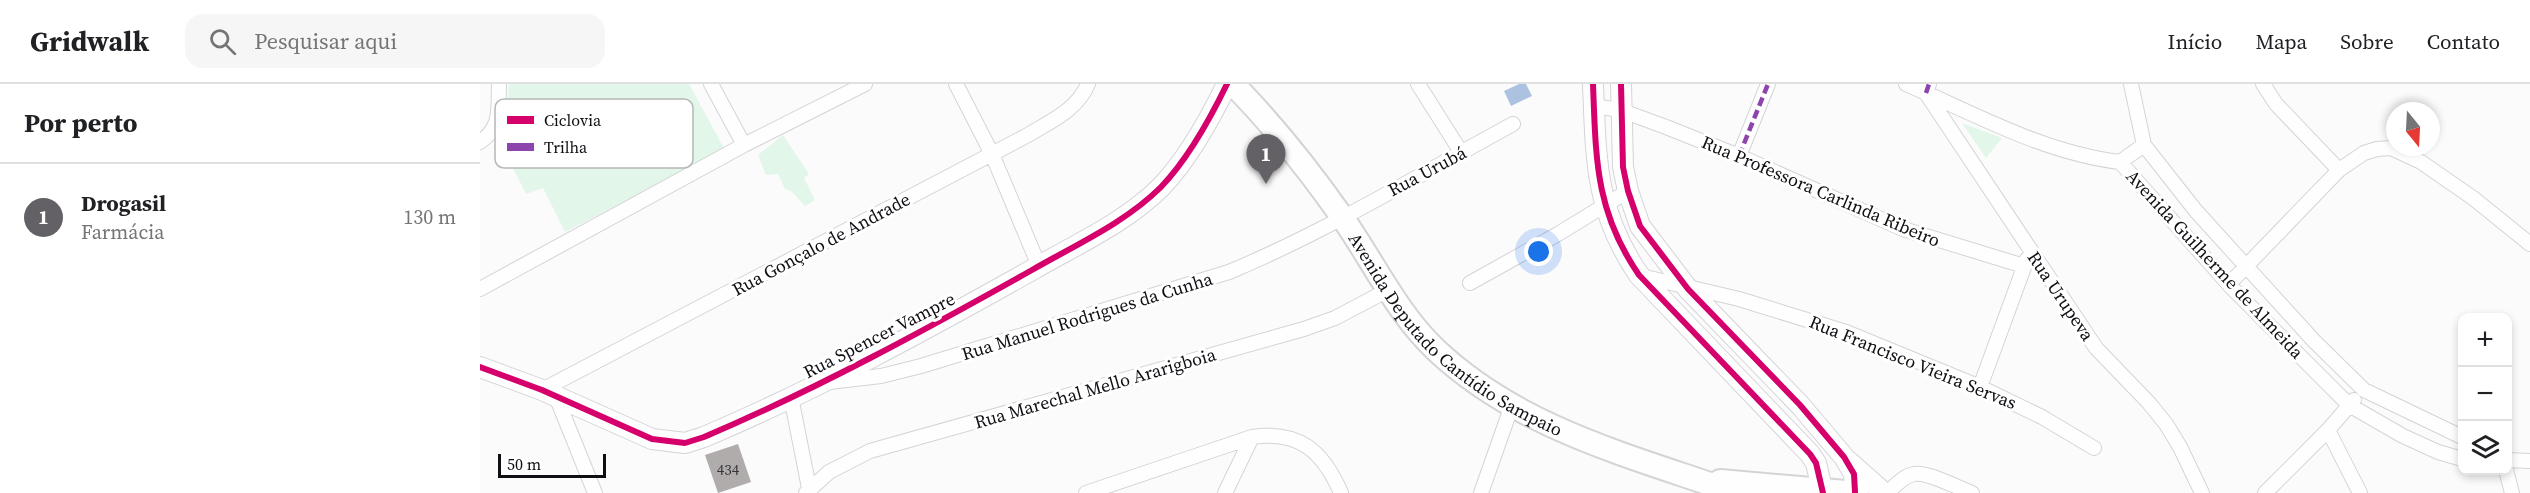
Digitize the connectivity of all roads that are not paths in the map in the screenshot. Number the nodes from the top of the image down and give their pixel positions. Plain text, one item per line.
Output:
1 (499, 84) edge
2 (711, 84) edge
3 (866, 84) edge
4 (956, 84) edge
5 (1088, 84) edge
6 (1227, 84) edge
7 (1233, 84) edge
8 (1248, 84) edge
9 (1418, 84) edge
10 (1593, 84) edge
11 (1621, 84) edge
12 (1768, 84) edge
13 (1906, 84) edge
14 (2131, 84) edge
15 (2263, 84) edge
16 (1927, 88) edge
17 (499, 99) edge
18 (1594, 106) junction
19 (1620, 110) junction
20 (1269, 121) junction
21 (1513, 124) dead end
22 (495, 129) edge
23 (480, 142) edge
24 (744, 145) junction
25 (2144, 145) junction
26 (1461, 152) junction
27 (992, 154) junction
28 (1738, 156) junction
29 (2120, 162) junction
30 (2339, 170) junction
31 (1628, 191) junction
32 (1605, 207) junction
33 (1342, 217) junction
34 (2530, 244) edge
35 (2030, 250) junction
36 (2247, 265) junction
37 (1039, 266) junction
38 (2024, 266) junction
39 (1639, 275) junction
40 (1470, 283) dead end
41 (2229, 284) junction
42 (480, 289) edge
43 (1688, 289) junction
44 (1388, 290) junction
45 (480, 367) edge
46 (821, 383) junction
47 (1980, 387) junction
48 (2364, 390) junction
49 (550, 394) junction
50 (791, 397) junction
51 (1512, 405) junction
52 (2349, 405) junction
53 (2328, 430) junction
54 (2458, 435) edge
55 (1252, 437) junction
56 (2094, 448) dead end
57 (1844, 457) junction
58 (2458, 458) edge
59 (2512, 460) edge
60 (2530, 461) edge
61 (2507, 475) edge
62 (1689, 482) edge
63 (1823, 491) edge
64 (808, 492) edge
65 (1482, 492) edge
66 (595, 493) edge
67 (1086, 493) edge
68 (1225, 493) edge
69 (1341, 493) edge
70 (1736, 493) edge
71 (1856, 493) edge
72 (1886, 493) edge
73 (1972, 493) edge
74 (2202, 493) edge
75 (2265, 493) edge
76 (2360, 493) edge
77 (2512, 493) edge

1 - 17 street
2 - 24 street
3 - 24 street
4 - 27 street
5 - 27 street, Rua Gonçalo de Andrade
6 - 37 main road, Rua Spencer Vampre
7 - 20 main road, Avenida Deputado Cantídio Sampaio
8 - 20 main road, Avenida Deputado Cantídio Sampaio
9 - 26 street
10 - 18 main road
11 - 19 main road
12 - 28 street
13 - 16 street
14 - 25 street
15 - 30 street
16 - 29 street
16 - 35 street, Rua Urupeva
18 - 19 street, Rua Professora Carlinda Ribeiro
18 - 32 main road
19 - 28 street, Rua Professora Carlinda Ribeiro
19 - 31 main road
20 - 33 main road, Avenida Deputado Cantídio Sampaio
21 - 26 street, Rua Urubá
22 - 23 street
24 - 42 street
25 - 29 street
25 - 36 street, Avenida Guilherme de Almeida
26 - 33 street, Rua Urubá
27 - 37 street
27 - 49 street, Rua Gonçalo de Andrade
28 - 38 street, Rua Professora Carlinda Ribeiro
29 - 41 street, Avenida Guilherme de Almeida
30 - 34 street
30 - 36 street
31 - 32 street
31 - 43 main road
32 - 39 main road
32 - 40 street
33 - 44 main road, Avenida Deputado Cantídio Sampaio
33 - 46 street, Rua Manuel Rodrigues da Cunha
35 - 38 street
35 - 74 street, Rua Urupeva
36 - 41 street
36 - 48 street, Avenida Guilherme de Almeida
37 - 46 main road, Rua Spencer Vampre
38 - 47 street
39 - 43 street, Rua Francisco Vieira Servas
39 - 63 main road
41 - 52 street, Avenida Guilherme de Almeida
43 - 47 street, Rua Francisco Vieira Servas
43 - 57 main road
44 - 51 main road, Avenida Deputado Cantídio Sampaio
44 - 64 street, Rua Marechal Mello Ararigboia
45 - 49 main road, Rua Spencer Vampre
46 - 50 main road, Rua Spencer Vampre
47 - 56 street, Rua Francisco Vieira Servas
48 - 52 street
48 - 54 street, Avenida Guilherme de Almeida
49 - 50 main road, Rua Spencer Vampre
49 - 66 street
50 - 64 street
51 - 62 main road, Avenida Deputado Cantídio Sampaio
51 - 65 street
52 - 53 street
52 - 58 street, Avenida Guilherme de Almeida
53 - 75 street
53 - 76 street
55 - 67 street
55 - 68 street
55 - 69 street
57 - 71 main road
57 - 72 main road
59 - 60 street
61 - 77 street
62 - 63 main road, Avenida Deputado Cantídio Sampaio
62 - 70 main road, Avenida Deputado Cantídio Sampaio
63 - 71 main road, Avenida Deputado Cantídio Sampaio
72 - 73 street

